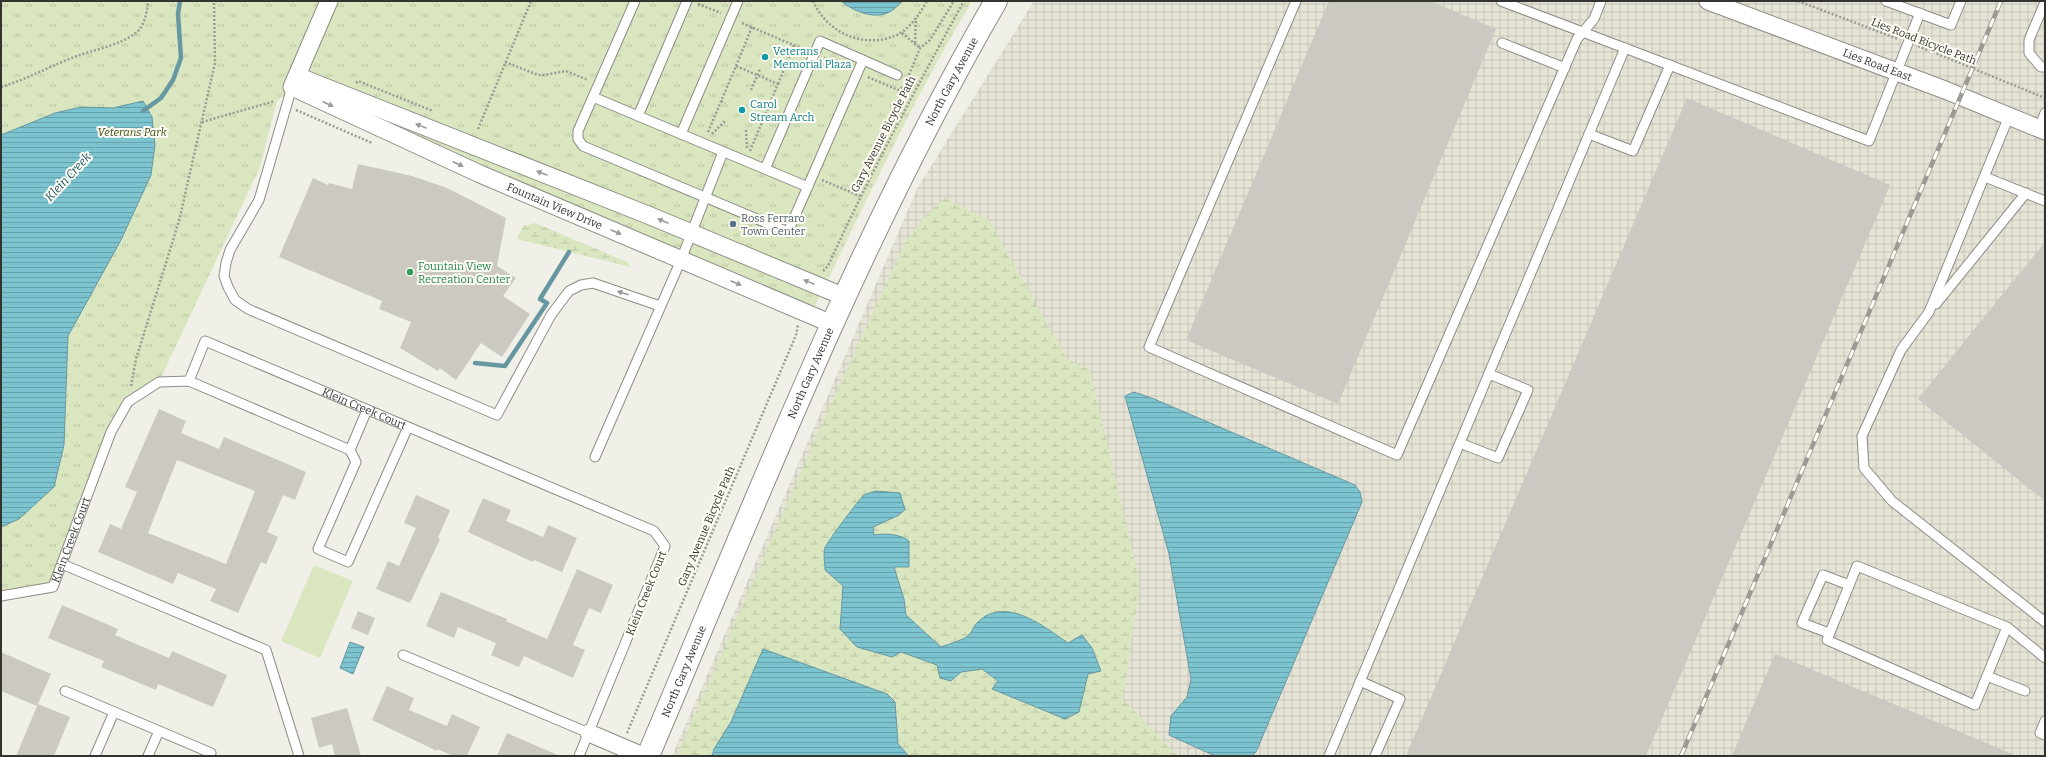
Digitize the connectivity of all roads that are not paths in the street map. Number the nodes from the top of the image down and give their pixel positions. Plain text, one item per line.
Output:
1 (329, 1) edge
2 (635, 1) edge
3 (687, 1) edge
4 (738, 1) edge
5 (996, 1) edge
6 (1296, 1) edge
7 (1501, 1) edge
8 (1601, 1) edge
9 (1708, 1) edge
10 (1886, 1) edge
11 (1961, 1) edge
12 (2045, 2) edge
13 (1733, 5) edge
14 (1920, 13) junction
15 (1583, 32) junction
16 (1502, 43) dead end
17 (1624, 48) junction
18 (863, 60) junction
19 (1670, 65) junction
20 (2045, 67) edge
21 (1565, 68) junction
22 (1896, 72) junction
23 (897, 74) dead end
24 (295, 82) junction
25 (593, 97) junction
26 (638, 116) junction
27 (2009, 116) junction
28 (2043, 124) edge
29 (681, 134) junction
30 (1589, 134) junction
31 (723, 152) junction
32 (765, 169) junction
33 (1984, 177) junction
34 (808, 187) junction
35 (2026, 193) junction
36 (704, 197) junction
37 (2045, 201) edge
38 (692, 234) junction
39 (681, 260) junction
40 (845, 296) junction
41 (660, 306) junction
42 (1929, 312) junction
43 (832, 324) junction
44 (1489, 374) junction
45 (189, 381) junction
46 (368, 410) junction
47 (408, 427) junction
48 (1460, 444) junction
49 (350, 450) junction
50 (595, 457) dead end
51 (62, 564) junction
52 (1849, 585) junction
53 (1, 596) edge
54 (2045, 622) edge
55 (2007, 627) junction
56 (1829, 634) junction
57 (403, 655) dead end
58 (2045, 658) edge
59 (1987, 676) junction
60 (1360, 682) junction
61 (65, 691) dead end
62 (2025, 691) dead end
63 (114, 712) junction
64 (2045, 721) edge
65 (159, 731) junction
66 (588, 733) junction
67 (2045, 735) edge
68 (210, 753) dead end
69 (96, 756) edge
70 (148, 756) edge
71 (299, 756) edge
72 (579, 756) edge
73 (643, 756) edge
74 (648, 756) edge
75 (1329, 756) edge
76 (1375, 756) edge

1 - 24 street
2 - 25 lane
3 - 26 lane
4 - 29 lane
5 - 40 street, North Gary Avenue
6 - 21 lane
7 - 15 lane
8 - 15 lane
9 - 13 street, Lies Road East
10 - 14 lane
11 - 14 lane
12 - 20 lane
13 - 22 street, Lies Road East
14 - 22 lane
15 - 17 lane
15 - 21 lane
16 - 21 lane
17 - 19 lane
17 - 30 lane
18 - 23 lane
18 - 32 lane
18 - 34 lane
19 - 22 lane
19 - 30 lane
22 - 27 street, Lies Road East
38 -> 24 street
24 -> 39 street, Fountain View Drive
41 -> 24 lane
25 - 26 lane
25 - 36 lane
26 - 29 lane
27 - 28 street, Lies Road East
27 - 33 lane
29 - 31 lane
30 - 44 lane
31 - 32 lane
31 - 36 lane
32 - 34 lane
33 - 35 lane
33 - 42 lane
34 - 36 lane
35 - 37 lane
35 - 42 lane
36 - 38 lane
38 - 39 lane
40 -> 38 street
39 - 41 lane
39 -> 43 street, Fountain View Drive
40 - 43 street, North Gary Avenue
41 - 50 lane
42 - 54 lane
43 - 74 street, North Gary Avenue
44 - 48 lane
44 - 48 lane
45 - 46 lane, Klein Creek Court
45 - 49 lane
45 - 51 lane, Klein Creek Court
46 - 47 lane, Klein Creek Court
46 - 49 lane
47 - 49 lane
47 - 66 lane, Klein Creek Court
48 - 60 lane
51 - 53 lane, Klein Creek Court
51 - 71 lane
52 - 55 lane
52 - 56 lane
52 - 56 lane
55 - 58 lane
55 - 59 lane
56 - 59 lane
57 - 66 lane
59 - 62 lane
60 - 75 lane
60 - 76 lane
61 - 63 lane
63 - 65 lane
63 - 69 lane
64 - 67 lane
65 - 68 lane
65 - 70 lane
66 - 72 lane, Klein Creek Court
66 - 73 street

